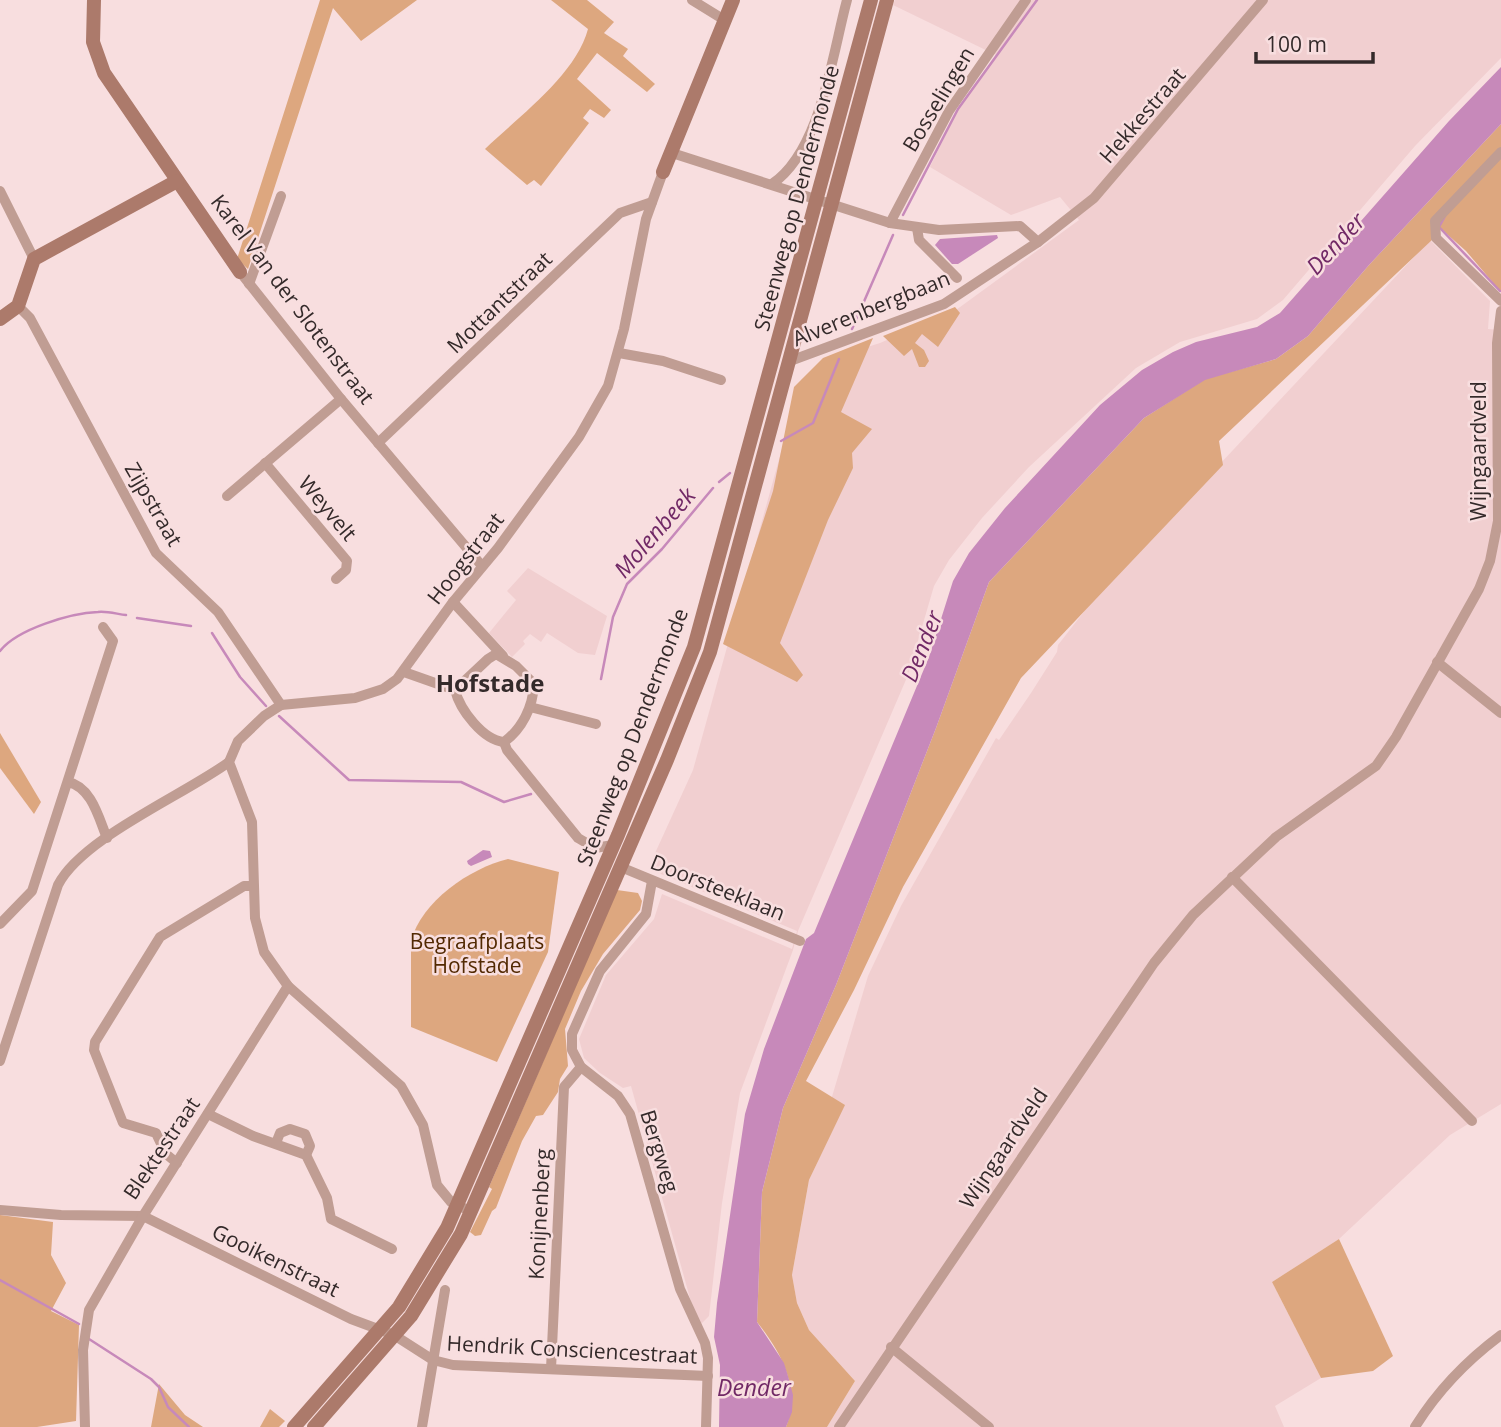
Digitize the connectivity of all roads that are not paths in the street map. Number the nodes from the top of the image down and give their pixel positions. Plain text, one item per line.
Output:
1 (94, 0) edge
2 (692, 0) edge
3 (733, 0) edge
4 (847, 0) edge
5 (871, 0) edge
6 (887, 0) edge
7 (1026, 0) edge
8 (1263, 0) edge
9 (726, 21) junction
10 (1501, 152) edge
11 (672, 153) junction
12 (663, 172) joint
13 (177, 181) junction
14 (772, 184) junction
15 (0, 191) edge
16 (281, 195) dead end
17 (652, 202) junction
18 (825, 202) junction
19 (890, 223) junction
20 (917, 228) junction
21 (1038, 242) junction
22 (34, 259) junction
23 (240, 272) joint
24 (957, 278) dead end
25 (249, 284) junction
26 (966, 292) joint
27 (1501, 301) edge
28 (18, 306) junction
29 (1501, 311) edge
30 (0, 319) edge
31 (619, 353) junction
32 (790, 361) junction
33 (721, 380) dead end
34 (341, 399) junction
35 (378, 443) junction
36 (265, 463) junction
37 (227, 496) dead end
38 (482, 566) junction
39 (336, 579) dead end
40 (453, 602) junction
41 (103, 626) dead end
42 (503, 656) junction
43 (1437, 662) junction
44 (404, 672) junction
45 (455, 690) junction
46 (281, 705) junction
47 (530, 707) junction
48 (1501, 713) edge
49 (596, 724) dead end
50 (505, 746) junction
51 (229, 762) junction
52 (68, 782) junction
53 (107, 838) junction
54 (616, 840) junction
55 (622, 868) junction
56 (1232, 877) junction
57 (598, 880) junction
58 (652, 881) junction
59 (253, 886) junction
60 (0, 924) edge
61 (800, 941) dead end
62 (288, 986) junction
63 (0, 1061) edge
64 (581, 1067) junction
65 (208, 1114) junction
66 (1472, 1121) dead end
67 (276, 1143) junction
68 (306, 1155) junction
69 (177, 1163) junction
70 (458, 1205) junction
71 (0, 1210) edge
72 (472, 1212) junction
73 (143, 1216) junction
74 (393, 1249) dead end
75 (445, 1290) dead end
76 (380, 1330) junction
77 (394, 1335) junction
78 (1501, 1335) edge
79 (891, 1347) junction
80 (433, 1360) junction
81 (551, 1369) junction
82 (708, 1376) junction
83 (85, 1427) edge
84 (294, 1427) edge
85 (314, 1427) edge
86 (422, 1427) edge
87 (706, 1427) edge
88 (839, 1427) edge
89 (989, 1427) edge
90 (1415, 1427) edge

1 - 13 main road, Karel Van der Slotenstraat
2 - 9 street
3 - 9 main road
4 - 14 street
5 - 18 main road, Steenweg op Dendermonde
6 - 18 main road, Steenweg op Dendermonde
7 - 19 street, Bosselingen
8 - 21 street, Hekkestraat
9 - 11 main road
10 - 27 street
11 - 12 main road
11 - 14 street
12 - 17 street, Hoogstraat
13 - 22 main road
13 - 23 main road, Karel Van der Slotenstraat
14 - 18 street
15 - 22 street
16 - 25 street
17 - 31 street, Hoogstraat
17 - 35 street, Mottantstraat
18 - 19 street
18 - 32 main road, Steenweg op Dendermonde
18 - 54 main road, Steenweg op Dendermonde
19 - 20 street
20 - 21 street
20 - 24 street
21 - 26 street, Hekkestraat
22 - 28 main road
23 - 25 street, Karel Van der Slotenstraat
25 - 34 street, Karel Van der Slotenstraat
26 - 32 street, Alverenbergbaan
28 - 30 main road
28 - 46 street, Zijpstraat
29 - 43 street, Wijngaardveld
31 - 33 street
31 - 38 street, Hoogstraat
32 - 55 main road, Steenweg op Dendermonde
34 - 35 street, Karel Van der Slotenstraat
34 - 36 street
35 - 38 street, Karel Van der Slotenstraat
36 - 37 street
36 - 39 street, Weyvelt
38 - 40 street, Hoogstraat
40 - 42 street
40 - 44 street, Hoogstraat
41 - 52 street
42 - 45 street
42 - 47 street
43 - 48 street
43 - 56 street, Wijngaardveld
44 - 45 street
44 - 46 street, Hoogstraat
45 - 50 street
46 - 51 street
47 - 49 street
47 - 50 street
50 - 54 street
51 - 53 street
51 - 59 street
52 - 53 street
52 - 60 street
53 - 63 street
54 - 55 main road
54 - 57 main road, Steenweg op Dendermonde
55 - 57 main road
55 - 58 street, Doorsteeklaan
55 - 72 main road, Steenweg op Dendermonde
56 - 66 street
56 - 79 street, Wijngaardveld
57 - 70 main road, Steenweg op Dendermonde
58 - 61 street, Doorsteeklaan
58 - 64 street
59 - 62 street
59 - 69 street
62 - 65 street, Blektestraat
62 - 70 street
64 - 81 street, Konijnenberg
64 - 82 street, Bergweg
65 - 67 street
65 - 69 street, Blektestraat
67 - 68 street
67 - 68 street
68 - 74 street
69 - 73 street, Blektestraat
70 - 72 street
70 - 76 main road, Steenweg op Dendermonde
71 - 73 street, Blektestraat
72 - 77 main road, Steenweg op Dendermonde
73 - 76 street, Gooikenstraat
73 - 83 street
75 - 80 street
76 - 77 street, Gooikenstraat
76 - 84 main road, Steenweg op Dendermonde
77 - 80 street, Gooikenstraat
77 - 85 main road, Steenweg op Dendermonde
78 - 90 street
79 - 88 street, Wijngaardveld
79 - 89 street
80 - 81 street, Hendrik Consciencestraat
80 - 86 street
81 - 82 street, Hendrik Consciencestraat
82 - 87 street, Bergweg

